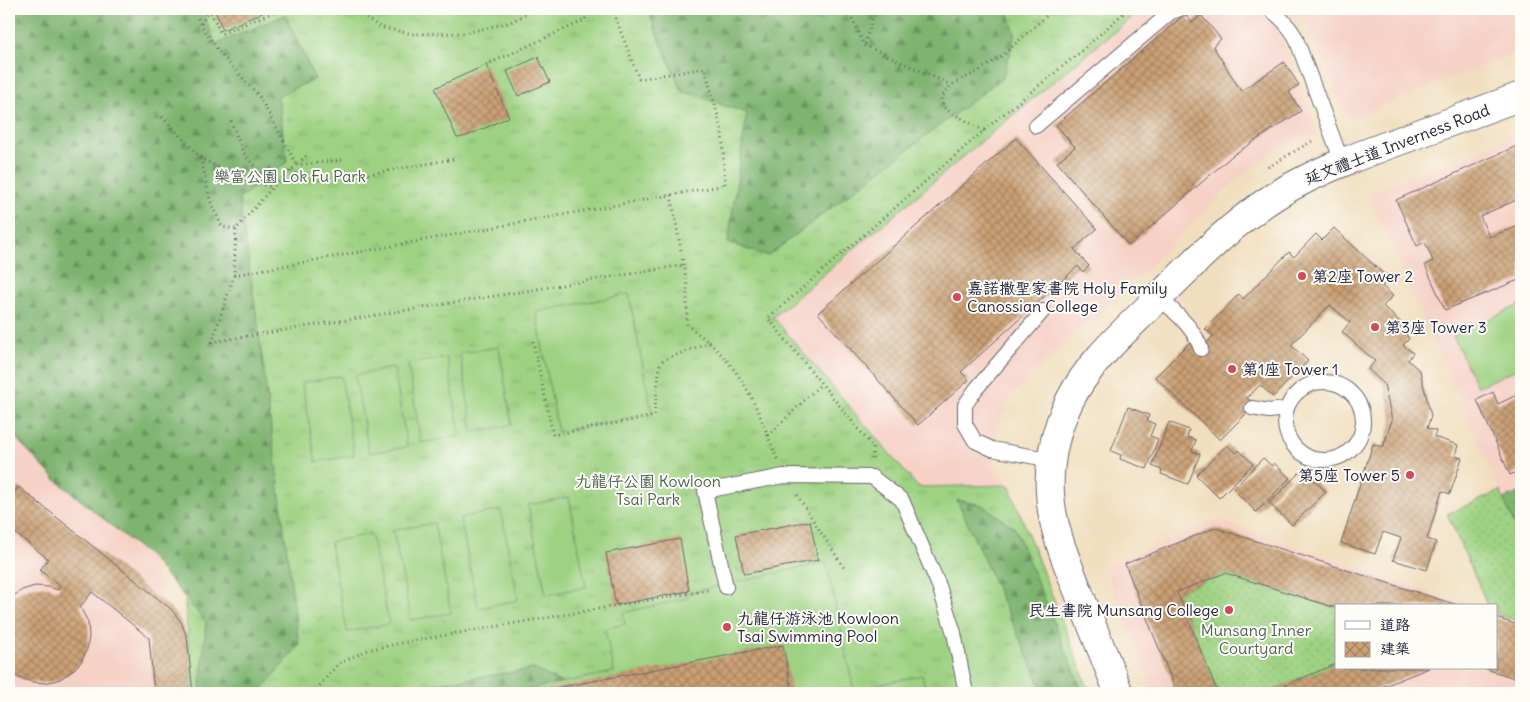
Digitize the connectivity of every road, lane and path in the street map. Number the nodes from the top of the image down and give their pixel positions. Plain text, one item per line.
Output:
1 (194, 9) edge
2 (281, 9) edge
3 (354, 9) edge
4 (535, 9) edge
5 (588, 9) edge
6 (612, 9) edge
7 (848, 9) edge
8 (890, 9) edge
9 (1054, 9) edge
10 (1128, 9) edge
11 (1180, 9) edge
12 (1269, 9) edge
13 (201, 25) junction
14 (864, 45) junction
15 (486, 65) dead end
16 (951, 85) junction
17 (1521, 96) edge
18 (162, 117) dead end
19 (231, 121) dead end
20 (1036, 126) dead end
21 (984, 131) junction
22 (1331, 133) junction
23 (306, 156) dead end
24 (201, 158) junction
25 (454, 159) dead end
26 (342, 160) dead end
27 (1342, 162) junction
28 (297, 165) junction
29 (1267, 168) dead end
30 (291, 170) junction
31 (272, 188) junction
32 (671, 194) junction
33 (236, 229) junction
34 (684, 265) junction
35 (234, 275) junction
36 (1159, 297) junction
37 (1044, 310) dead end
38 (533, 340) dead end
39 (710, 342) junction
40 (1201, 349) dead end
41 (1252, 408) dead end
42 (1285, 409) junction
43 (768, 436) dead end
44 (1052, 460) junction
45 (872, 477) junction
46 (726, 587) joint
47 (313, 693) edge
48 (966, 693) edge
49 (1119, 693) edge

1 - 13 path
2 - 13 path
3 - 4 path
5 - 15 path
6 - 32 path
7 - 14 path
8 - 14 path
9 - 16 path
10 - 21 path
11 - 20 lane
12 - 22 lane
13 - 28 path
14 - 16 path
16 - 21 path
17 - 27 street, 延文禮士道 Inverness Road
18 - 24 path
19 - 31 path
21 - 45 path
22 - 27 lane
22 - 29 path
23 - 28 path
24 - 31 path
24 - 33 path
25 - 30 path
26 - 28 path
27 - 36 street, 延文禮士道 Inverness Road
28 - 30 path
30 - 31 path
31 - 33 path
32 - 34 path
32 - 35 path
33 - 35 path
34 - 35 path
34 - 39 path
36 - 40 lane
36 - 44 street, 延文禮士道 Inverness Road
37 - 44 lane
38 - 39 path
39 - 43 path
41 - 42 lane
42 - 42 lane
44 - 49 street, 延文禮士道 Inverness Road
45 - 46 lane
45 - 48 lane
46 - 47 path

